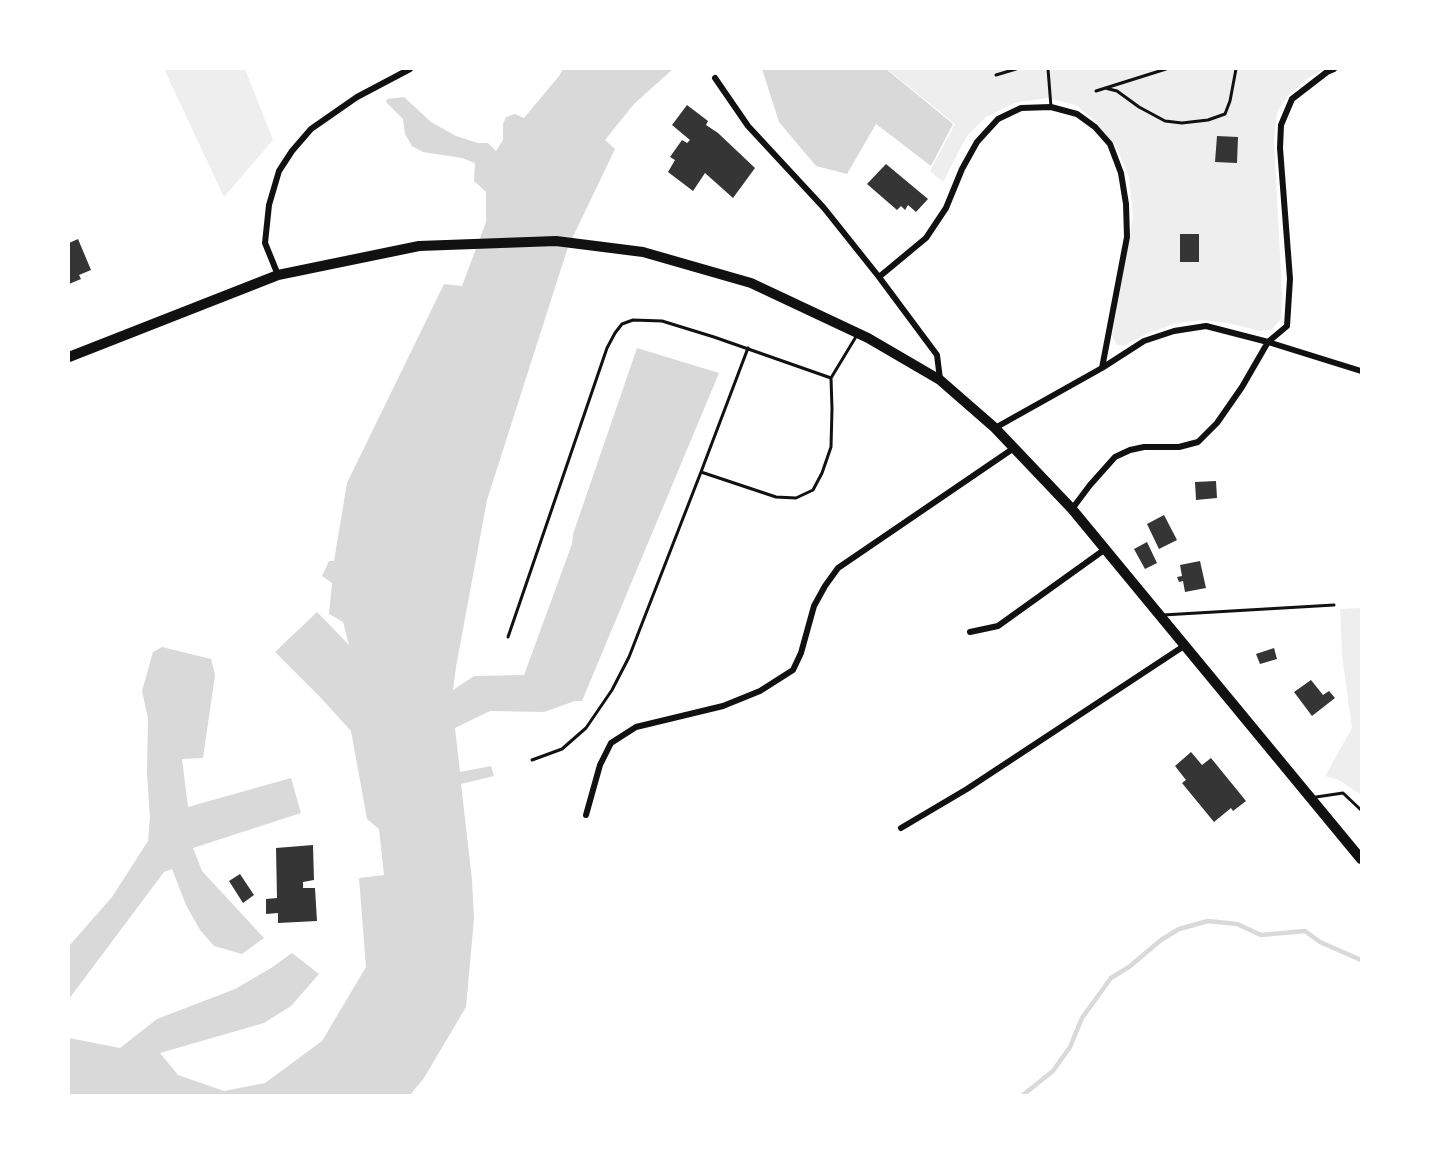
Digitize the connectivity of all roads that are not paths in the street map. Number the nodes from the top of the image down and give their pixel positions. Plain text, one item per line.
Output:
1 (410, 69) edge
2 (1016, 69) edge
3 (1048, 69) edge
4 (1166, 69) edge
5 (1236, 69) edge
6 (1331, 70) edge
7 (996, 75) dead end
8 (715, 78) dead end
9 (1105, 88) junction
10 (1095, 91) dead end
11 (1051, 106) junction
12 (278, 275) junction
13 (879, 277) junction
14 (858, 333) junction
15 (1268, 342) junction
16 (748, 348) junction
17 (69, 357) edge
18 (1102, 368) junction
19 (1361, 371) edge
20 (831, 378) junction
21 (940, 380) junction
22 (995, 428) junction
23 (1014, 448) junction
24 (701, 471) junction
25 (1072, 509) junction
26 (1104, 550) junction
27 (1334, 605) dead end
28 (1159, 615) junction
29 (970, 632) dead end
30 (508, 637) dead end
31 (1184, 646) junction
32 (532, 760) dead end
33 (1311, 798) junction
34 (1361, 810) edge
35 (586, 815) dead end
36 (901, 828) dead end
37 (1360, 856) edge

1 - 12 street
2 - 7 lane
3 - 11 lane
4 - 9 lane
5 - 9 lane
6 - 15 street
8 - 13 street
9 - 10 lane
11 - 13 street
11 - 18 street
12 - 14 main road
12 - 17 main road
13 - 21 street
14 - 20 lane
14 - 21 main road
15 - 18 street
15 - 19 street
15 - 25 street
16 - 20 lane
16 - 24 lane
16 - 30 lane
18 - 22 street
20 - 24 lane
21 - 22 main road
22 - 23 main road
23 - 25 main road
23 - 35 street
24 - 32 lane
25 - 26 main road
26 - 28 main road
26 - 29 street
27 - 28 lane
28 - 31 main road
31 - 33 main road
31 - 36 street
33 - 34 lane
33 - 37 main road

